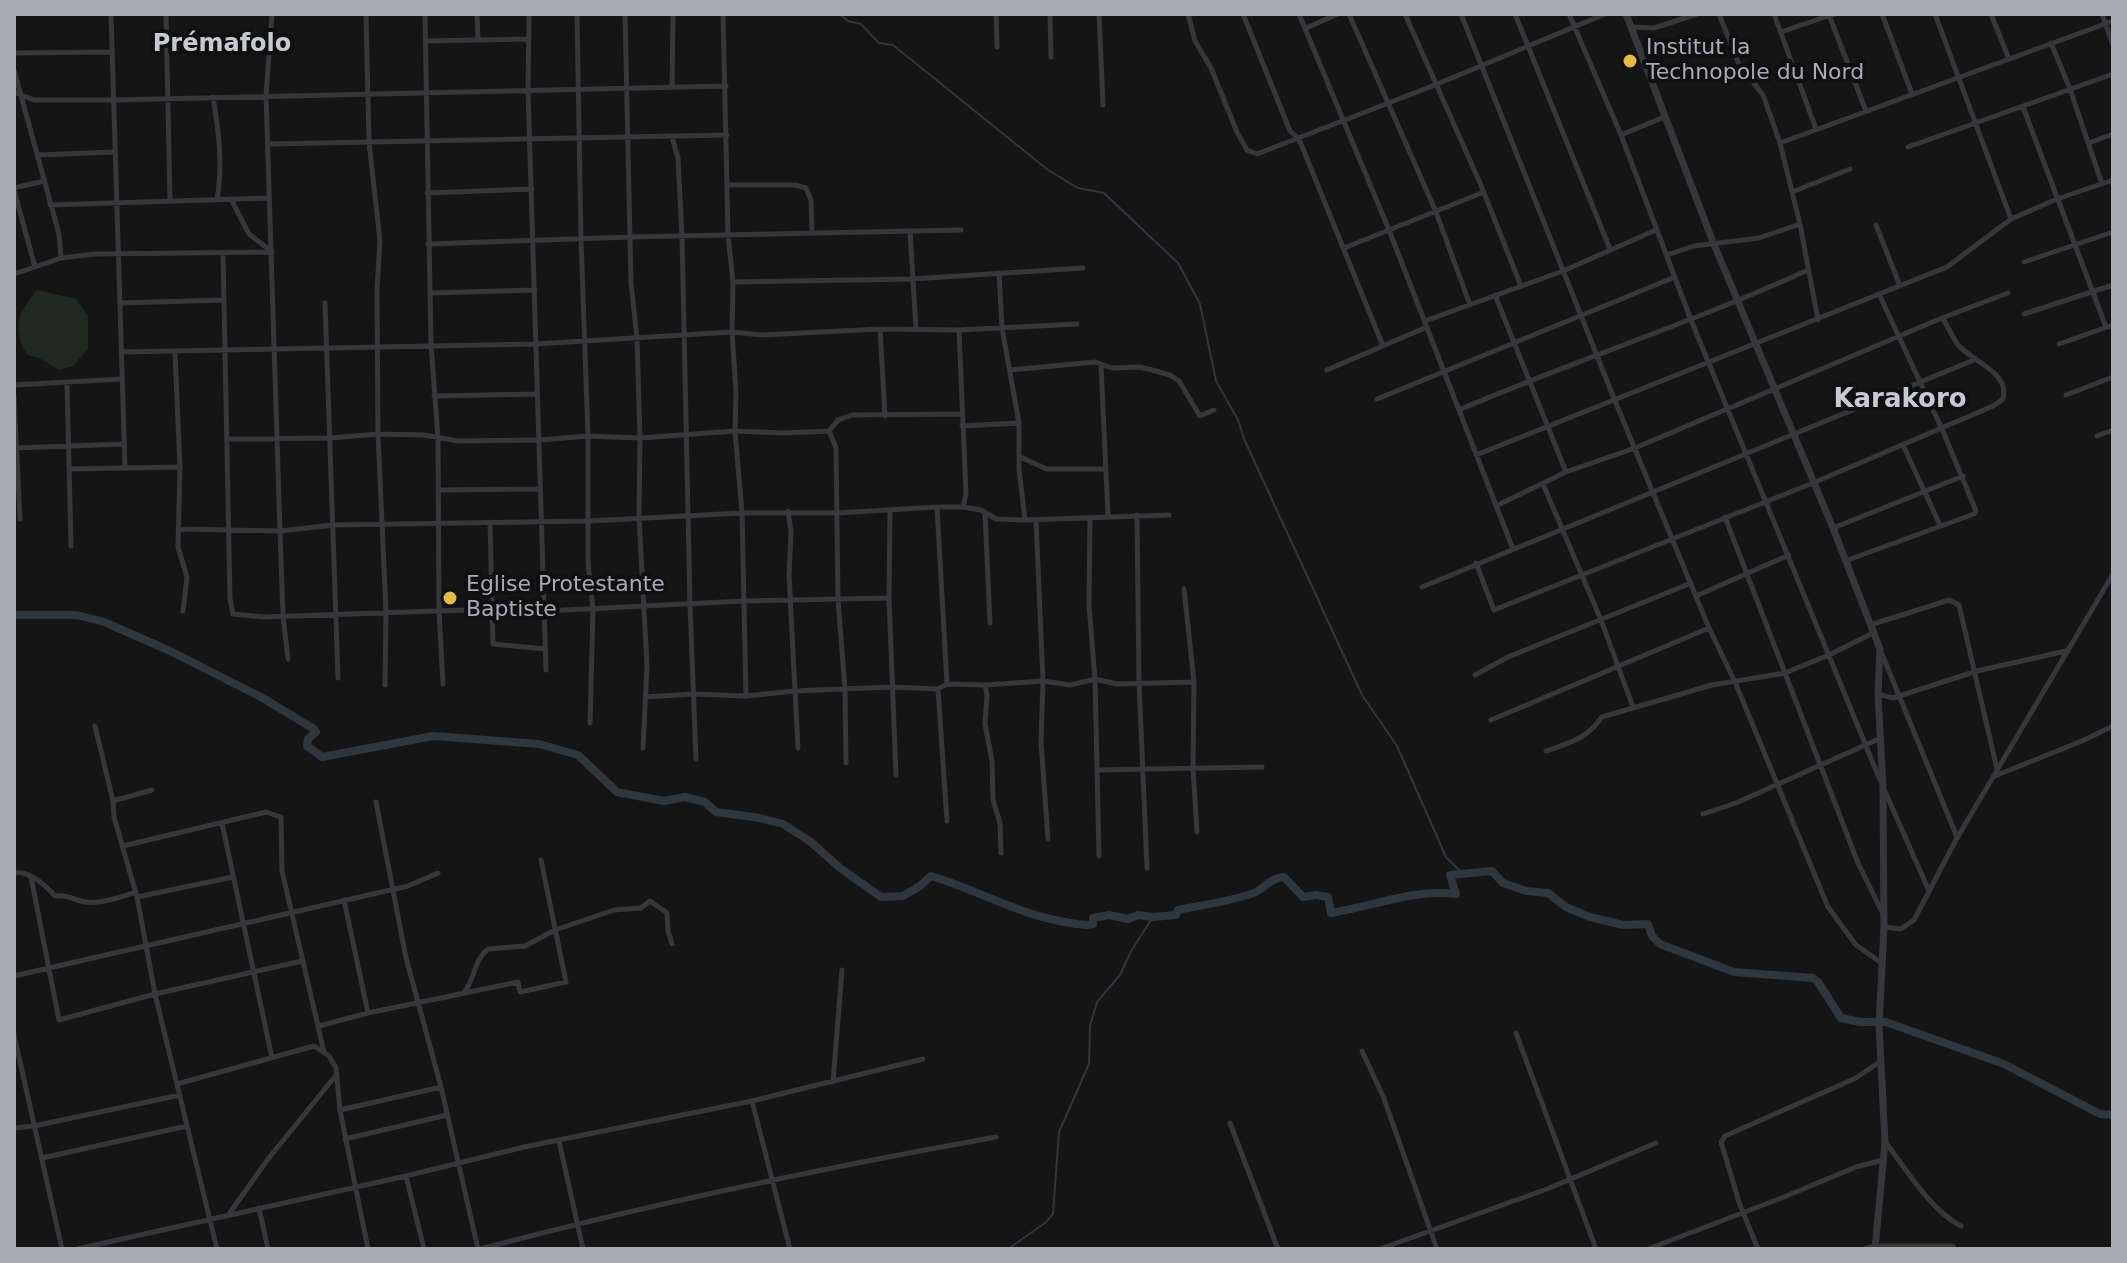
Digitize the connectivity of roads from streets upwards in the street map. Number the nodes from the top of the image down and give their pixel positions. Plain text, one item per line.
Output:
1 (111, 14) edge
2 (166, 14) edge
3 (272, 14) edge
4 (366, 14) edge
5 (425, 14) edge
6 (477, 14) edge
7 (529, 14) edge
8 (577, 14) edge
9 (625, 14) edge
10 (673, 14) edge
11 (723, 14) edge
12 (996, 14) edge
13 (1050, 14) edge
14 (1099, 14) edge
15 (1188, 14) edge
16 (1243, 14) edge
17 (1299, 14) edge
18 (1338, 14) edge
19 (1349, 14) edge
20 (1405, 14) edge
21 (1461, 14) edge
22 (1515, 14) edge
23 (1569, 14) edge
24 (1605, 14) edge
25 (1626, 14) edge
26 (1697, 14) edge
27 (1719, 14) edge
28 (1774, 14) edge
29 (1882, 14) edge
30 (1935, 14) edge
31 (1991, 14) edge
32 (2102, 14) edge
33 (1832, 15) edge
34 (2113, 21) edge
35 (2105, 23) junction
36 (1632, 27) junction
37 (1575, 28) junction
38 (1306, 29) junction
39 (1781, 32) junction
40 (529, 39) junction
41 (478, 40) junction
42 (426, 41) junction
43 (2051, 43) junction
44 (2113, 45) edge
45 (997, 47) dead end
46 (1529, 47) junction
47 (112, 52) junction
48 (14, 53) edge
49 (1051, 57) dead end
50 (2009, 59) junction
51 (1483, 65) junction
52 (14, 70) edge
53 (2113, 74) edge
54 (1958, 77) junction
55 (1435, 85) junction
56 (672, 86) junction
57 (726, 86) junction
58 (628, 87) junction
59 (579, 88) junction
60 (2070, 89) junction
61 (528, 91) junction
62 (14, 92) edge
63 (367, 94) junction
64 (427, 94) junction
65 (1912, 94) junction
66 (21, 95) junction
67 (266, 96) junction
68 (213, 97) junction
69 (168, 99) junction
70 (114, 100) junction
71 (1388, 104) junction
72 (1103, 105) dead end
73 (2023, 107) junction
74 (1866, 111) junction
75 (1664, 117) junction
76 (1346, 121) junction
77 (1977, 124) junction
78 (1816, 129) junction
79 (2113, 134) edge
80 (727, 135) junction
81 (1621, 135) junction
82 (672, 137) junction
83 (630, 138) junction
84 (530, 139) junction
85 (580, 139) junction
86 (1299, 139) junction
87 (369, 142) junction
88 (427, 143) junction
89 (1780, 143) junction
90 (2089, 143) junction
91 (268, 144) junction
92 (1908, 147) dead end
93 (115, 152) junction
94 (37, 155) junction
95 (1850, 169) dead end
96 (2113, 180) edge
97 (44, 181) junction
98 (2102, 184) junction
99 (729, 185) junction
100 (14, 189) edge
101 (532, 189) junction
102 (1484, 192) junction
103 (1792, 192) junction
104 (427, 193) junction
105 (269, 198) junction
106 (231, 199) junction
107 (2057, 199) junction
108 (170, 200) junction
109 (217, 200) junction
110 (117, 201) junction
111 (50, 205) junction
112 (1436, 212) junction
113 (2011, 219) junction
114 (1800, 224) junction
115 (1876, 225) dead end
116 (961, 230) dead end
117 (1389, 230) junction
118 (1656, 230) junction
119 (910, 231) junction
120 (812, 232) junction
121 (2113, 232) edge
122 (728, 235) junction
123 (682, 236) junction
124 (630, 237) junction
125 (581, 239) junction
126 (534, 241) junction
127 (1713, 242) junction
128 (428, 244) junction
129 (2074, 246) junction
130 (1344, 248) junction
131 (1610, 249) junction
132 (272, 252) junction
133 (223, 253) junction
134 (118, 255) junction
135 (1667, 255) junction
136 (61, 258) junction
137 (2024, 262) dead end
138 (35, 267) junction
139 (1083, 268) dead end
140 (1808, 270) junction
141 (1563, 271) junction
142 (999, 273) junction
143 (14, 274) edge
144 (1675, 277) junction
145 (912, 279) junction
146 (733, 282) junction
147 (2113, 285) edge
148 (1521, 286) junction
149 (1900, 286) junction
150 (535, 290) junction
151 (2092, 292) junction
152 (430, 293) junction
153 (2008, 293) dead end
154 (1879, 294) junction
155 (1495, 295) junction
156 (224, 300) junction
157 (1737, 302) junction
158 (120, 303) junction
159 (325, 303) dead end
160 (1470, 305) junction
161 (1581, 313) junction
162 (2024, 314) dead end
163 (1942, 318) junction
164 (1691, 320) junction
165 (1818, 320) junction
166 (1077, 324) dead end
167 (1426, 324) junction
168 (2110, 326) edge
169 (1002, 328) junction
170 (880, 329) junction
171 (916, 329) junction
172 (959, 330) junction
173 (732, 332) junction
174 (684, 335) junction
175 (1900, 336) junction
176 (637, 338) junction
177 (586, 341) junction
178 (1513, 341) junction
179 (431, 344) junction
180 (536, 344) junction
181 (2059, 344) dead end
182 (1755, 345) junction
183 (1383, 346) junction
184 (378, 347) junction
185 (329, 348) junction
186 (276, 349) junction
187 (226, 351) junction
188 (121, 352) junction
189 (175, 353) junction
190 (1598, 356) junction
191 (1974, 360) junction
192 (1709, 362) junction
193 (1101, 365) junction
194 (1010, 370) junction
195 (1327, 370) dead end
196 (1446, 373) junction
197 (2113, 377) edge
198 (122, 379) junction
199 (1529, 380) junction
200 (67, 383) junction
201 (1922, 383) junction
202 (14, 385) edge
203 (1774, 388) junction
204 (537, 394) junction
205 (2066, 395) dead end
206 (14, 396) edge
207 (434, 396) junction
208 (1377, 399) dead end
209 (1615, 401) junction
210 (1729, 409) junction
211 (1214, 410) dead end
212 (1459, 410) junction
213 (961, 414) junction
214 (885, 416) junction
215 (1019, 423) junction
216 (962, 426) junction
217 (1548, 426) junction
218 (1942, 429) junction
219 (2113, 430) edge
220 (735, 431) junction
221 (829, 431) junction
222 (687, 433) junction
223 (378, 434) junction
224 (1794, 434) junction
225 (588, 436) junction
226 (2097, 436) dead end
227 (277, 438) junction
228 (330, 438) junction
229 (438, 438) junction
230 (640, 438) junction
231 (228, 439) junction
232 (540, 440) junction
233 (124, 444) junction
234 (1903, 445) junction
235 (69, 447) junction
236 (15, 448) edge
237 (1635, 448) junction
238 (1747, 453) junction
239 (1476, 455) junction
240 (1020, 456) junction
241 (180, 467) junction
242 (125, 468) junction
243 (69, 469) junction
244 (1105, 469) junction
245 (1566, 472) junction
246 (1963, 476) junction
247 (1813, 483) junction
248 (1543, 484) junction
249 (540, 489) junction
250 (438, 490) junction
251 (1654, 492) junction
252 (1923, 493) junction
253 (966, 497) junction
254 (1767, 501) junction
255 (1496, 506) junction
256 (937, 507) junction
257 (963, 507) junction
258 (972, 509) junction
259 (788, 511) junction
260 (890, 511) junction
261 (985, 512) junction
262 (742, 513) junction
263 (838, 513) junction
264 (1108, 515) junction
265 (1137, 515) junction
266 (1169, 515) dead end
267 (688, 516) junction
268 (639, 517) junction
269 (1725, 517) junction
270 (1090, 518) junction
271 (20, 519) dead end
272 (1025, 520) junction
273 (1036, 520) junction
274 (541, 521) junction
275 (589, 521) junction
276 (490, 522) junction
277 (438, 523) junction
278 (333, 525) junction
279 (382, 525) junction
280 (1940, 525) junction
281 (1563, 528) junction
282 (1833, 528) junction
283 (180, 529) junction
284 (280, 531) junction
285 (229, 532) junction
286 (1673, 538) junction
287 (71, 546) dead end
288 (1513, 549) junction
289 (1789, 555) junction
290 (1845, 561) junction
291 (1476, 563) junction
292 (1746, 574) junction
293 (2113, 574) edge
294 (1582, 575) junction
295 (1691, 583) junction
296 (1422, 587) dead end
297 (1184, 589) dead end
298 (1696, 596) junction
299 (889, 598) junction
300 (838, 600) junction
301 (743, 601) junction
302 (791, 602) junction
303 (690, 605) junction
304 (642, 607) junction
305 (493, 609) junction
306 (593, 609) junction
307 (183, 611) dead end
308 (439, 611) junction
309 (546, 611) junction
310 (386, 612) junction
311 (335, 614) junction
312 (283, 616) junction
313 (1601, 620) junction
314 (990, 623) dead end
315 (1709, 628) junction
316 (1872, 629) junction
317 (546, 649) junction
318 (1880, 649) junction
319 (2068, 651) junction
320 (1829, 655) junction
321 (288, 659) dead end
322 (1618, 666) junction
323 (546, 670) dead end
324 (1977, 671) junction
325 (1785, 673) junction
326 (1475, 675) dead end
327 (338, 678) dead end
328 (1095, 679) junction
329 (1043, 681) junction
330 (1139, 682) junction
331 (1194, 682) junction
332 (1735, 682) junction
333 (443, 684) dead end
334 (947, 684) junction
335 (385, 685) dead end
336 (985, 685) junction
337 (892, 687) junction
338 (845, 689) junction
339 (938, 689) junction
340 (794, 691) junction
341 (693, 694) junction
342 (1878, 694) junction
343 (746, 696) junction
344 (1900, 696) junction
345 (645, 697) junction
346 (1633, 707) junction
347 (1491, 720) dead end
348 (590, 723) dead end
349 (95, 726) dead end
350 (2113, 726) edge
351 (1881, 738) junction
352 (1866, 744) junction
353 (643, 748) dead end
354 (798, 748) dead end
355 (1546, 751) dead end
356 (696, 759) dead end
357 (846, 763) dead end
358 (1821, 765) junction
359 (1262, 767) dead end
360 (1193, 768) junction
361 (1143, 769) junction
362 (1097, 770) junction
363 (1996, 773) junction
364 (896, 775) dead end
365 (1776, 785) junction
366 (1883, 787) junction
367 (152, 790) dead end
368 (113, 801) junction
369 (376, 802) dead end
370 (1703, 814) dead end
371 (947, 821) dead end
372 (222, 823) junction
373 (1197, 832) dead end
374 (1957, 838) junction
375 (1048, 839) dead end
376 (123, 846) junction
377 (1001, 853) dead end
378 (1099, 856) dead end
379 (541, 860) dead end
380 (1147, 868) dead end
381 (14, 873) edge
382 (438, 873) dead end
383 (31, 877) junction
384 (234, 877) junction
385 (393, 889) junction
386 (1929, 891) junction
387 (136, 895) junction
388 (344, 900) junction
389 (291, 913) junction
390 (1884, 916) junction
391 (245, 923) junction
392 (1884, 927) junction
393 (555, 930) junction
394 (672, 944) dead end
395 (146, 945) junction
396 (302, 961) junction
397 (1883, 964) junction
398 (48, 967) junction
399 (255, 970) junction
400 (842, 970) dead end
401 (14, 976) edge
402 (464, 992) junction
403 (155, 994) junction
404 (419, 1003) junction
405 (368, 1013) junction
406 (319, 1026) junction
407 (1516, 1033) dead end
408 (14, 1035) edge
409 (1362, 1051) dead end
410 (324, 1052) junction
411 (272, 1058) junction
412 (923, 1059) dead end
413 (1881, 1061) junction
414 (337, 1074) junction
415 (833, 1082) junction
416 (177, 1084) junction
417 (441, 1087) junction
418 (180, 1095) junction
419 (752, 1101) junction
420 (340, 1110) junction
421 (447, 1115) junction
422 (1230, 1123) dead end
423 (34, 1126) junction
424 (187, 1126) junction
425 (14, 1128) edge
426 (996, 1137) dead end
427 (345, 1139) junction
428 (558, 1140) junction
429 (1885, 1142) junction
430 (1656, 1143) dead end
431 (42, 1158) junction
432 (1883, 1160) junction
433 (459, 1162) junction
434 (406, 1176) junction
435 (773, 1179) junction
436 (1570, 1179) junction
437 (355, 1187) junction
438 (259, 1208) junction
439 (1743, 1213) junction
440 (228, 1215) junction
441 (210, 1219) junction
442 (577, 1223) junction
443 (1961, 1226) dead end
444 (1431, 1232) junction
445 (111, 1246) edge
446 (1953, 1246) dead end
447 (1875, 1247) edge
448 (62, 1249) edge
449 (77, 1249) edge
450 (217, 1249) edge
451 (268, 1249) edge
452 (368, 1249) edge
453 (424, 1249) edge
454 (479, 1249) edge
455 (583, 1249) edge
456 (790, 1249) edge
457 (1278, 1249) edge
458 (1380, 1249) edge
459 (1437, 1249) edge
460 (1596, 1249) edge
461 (1648, 1249) edge
462 (1758, 1249) edge
463 (1864, 1249) edge

1 - 47 street
2 - 69 street
3 - 67 street
4 - 63 street
5 - 42 street
6 - 41 street
7 - 40 street
8 - 59 street
9 - 58 street
10 - 56 street
11 - 57 street
12 - 45 street
13 - 49 street
14 - 72 street
15 - 86 street
16 - 86 street
17 - 38 street
18 - 38 street
19 - 71 street
20 - 55 street
21 - 51 street
22 - 46 street
23 - 37 street
24 - 37 street
25 - 36 street
26 - 36 street
27 - 89 street
28 - 39 street
29 - 65 street
30 - 54 street
31 - 50 street
32 - 35 street
33 - 39 street
33 - 74 street
34 - 35 street
35 - 43 street
35 - 44 street
36 - 75 street
37 - 46 street
37 - 81 street
38 - 76 street
39 - 78 street
40 - 41 street
40 - 61 street
41 - 42 street
42 - 64 street
43 - 50 street
43 - 60 street
46 - 51 street
46 - 131 street
47 - 48 street
47 - 70 street
50 - 54 street
51 - 55 street
51 - 141 street
52 - 66 street
53 - 60 street
54 - 65 street
54 - 77 street
55 - 71 street
55 - 102 street
56 - 57 street
56 - 58 street
57 - 80 street
58 - 59 street
58 - 83 street
59 - 61 street
59 - 85 street
60 - 73 street
60 - 90 street
61 - 64 street
61 - 84 street
62 - 66 street
63 - 64 street
63 - 67 street
63 - 87 street
64 - 88 street
65 - 74 street
66 - 70 street
66 - 94 street
67 - 68 street
67 - 91 street
68 - 69 street
68 - 109 street
69 - 70 street
69 - 108 street
70 - 93 street
71 - 76 street
71 - 112 street
73 - 77 street
73 - 107 street
74 - 78 street
75 - 81 street
75 - 127 street
76 - 86 street
76 - 117 street
77 - 92 street
77 - 113 street
78 - 89 street
79 - 90 street
80 - 82 street
80 - 99 street
81 - 118 street
82 - 83 street
82 - 123 street
83 - 85 street
83 - 124 street
84 - 85 street
84 - 88 street
84 - 101 street
85 - 125 street
86 - 130 street
87 - 88 street
87 - 91 street
87 - 184 street
88 - 104 street
89 - 103 street
90 - 98 street
91 - 105 street
93 - 94 street
93 - 110 street
94 - 97 street
95 - 103 street
96 - 98 street
97 - 100 street
97 - 111 street
98 - 107 street
99 - 120 street
99 - 122 street
100 - 138 street
101 - 104 street
101 - 126 street
102 - 112 street
102 - 148 street
103 - 114 street
104 - 128 street
105 - 106 street
105 - 132 street
106 - 109 street
106 - 132 street
107 - 113 street
107 - 129 street
108 - 109 street
108 - 110 street
110 - 111 street
110 - 134 street
111 - 136 street
112 - 117 street
112 - 160 street
113 - 149 street
114 - 127 street
114 - 140 street
115 - 149 street
116 - 119 street
117 - 130 street
117 - 167 street
118 - 131 street
118 - 135 street
119 - 120 street
119 - 145 street
120 - 122 street
121 - 129 street
122 - 123 street
122 - 146 street
123 - 124 street
123 - 174 street
124 - 125 street
124 - 176 street
125 - 126 street
125 - 177 street
126 - 128 street
126 - 150 street
127 - 135 street
127 - 157 street
128 - 152 street
129 - 137 street
129 - 151 street
130 - 183 street
131 - 141 street
132 - 133 street
132 - 186 street
133 - 134 street
133 - 156 street
134 - 136 street
134 - 158 street
135 - 144 street
136 - 138 street
138 - 143 street
139 - 142 street
140 - 157 street
140 - 165 street
141 - 148 street
141 - 161 street
142 - 145 street
142 - 169 street
144 - 161 street
144 - 164 street
145 - 146 street
145 - 171 street
146 - 173 street
147 - 151 street
148 - 155 street
149 - 154 street
150 - 152 street
150 - 180 street
151 - 162 street
151 - 168 street
152 - 179 street
153 - 163 street
154 - 165 street
154 - 175 street
155 - 160 street
155 - 178 street
156 - 158 street
156 - 187 street
157 - 164 street
157 - 182 street
158 - 188 street
159 - 185 street
160 - 167 street
161 - 178 street
161 - 190 street
163 - 175 street
163 - 191 street
164 - 190 street
164 - 192 street
165 - 182 street
166 - 169 street
167 - 183 street
167 - 196 street
168 - 181 street
169 - 172 street
169 - 194 street
170 - 171 street
170 - 173 street
170 - 214 street
171 - 172 street
172 - 213 street
173 - 174 street
173 - 220 street
174 - 176 street
174 - 222 street
175 - 201 street
175 - 203 street
176 - 177 street
176 - 230 street
177 - 180 street
177 - 225 street
178 - 196 street
178 - 199 street
179 - 180 street
179 - 184 street
179 - 207 street
180 - 204 street
182 - 192 street
182 - 203 street
183 - 195 street
184 - 185 street
184 - 223 street
185 - 186 street
185 - 228 street
186 - 187 street
186 - 227 street
187 - 189 street
187 - 231 street
188 - 189 street
188 - 198 street
189 - 241 street
190 - 199 street
190 - 209 street
191 - 201 street
191 - 218 street
192 - 209 street
192 - 210 street
193 - 194 street
193 - 211 street
193 - 244 street
194 - 215 street
196 - 208 street
196 - 212 street
197 - 205 street
198 - 200 street
198 - 233 street
199 - 212 street
199 - 217 street
200 - 202 street
200 - 235 street
201 - 218 street
201 - 224 street
203 - 210 street
203 - 224 street
204 - 207 street
204 - 232 street
206 - 236 street
207 - 229 street
209 - 217 street
209 - 237 street
210 - 237 street
210 - 238 street
212 - 239 street
213 - 214 street
213 - 216 street
214 - 221 street
215 - 216 street
215 - 240 street
216 - 253 street
217 - 239 street
217 - 245 street
218 - 234 street
218 - 246 street
219 - 226 street
220 - 221 street
220 - 222 street
220 - 262 street
221 - 263 street
222 - 230 street
222 - 267 street
223 - 228 street
223 - 229 street
223 - 279 street
224 - 238 street
224 - 247 street
225 - 230 street
225 - 232 street
225 - 275 street
227 - 228 street
227 - 231 street
227 - 284 street
228 - 278 street
229 - 232 street
229 - 250 street
230 - 268 street
231 - 285 street
232 - 249 street
233 - 235 street
233 - 242 street
234 - 247 street
234 - 252 street
235 - 236 street
235 - 243 street
236 - 271 street
237 - 245 street
237 - 251 street
238 - 251 street
238 - 254 street
239 - 255 street
240 - 244 street
240 - 272 street
241 - 242 street
241 - 283 street
242 - 243 street
243 - 287 street
244 - 264 street
245 - 248 street
246 - 252 street
246 - 280 street
247 - 254 street
247 - 282 street
248 - 255 street
248 - 281 street
249 - 250 street
249 - 274 street
250 - 277 street
251 - 281 street
251 - 286 street
252 - 280 street
252 - 282 street
253 - 257 street
253 - 258 street
254 - 269 street
254 - 289 street
255 - 288 street
256 - 257 street
256 - 260 street
256 - 334 street
257 - 258 street
258 - 261 street
259 - 262 street
259 - 263 street
259 - 302 street
260 - 263 street
260 - 299 street
261 - 272 street
261 - 314 street
262 - 267 street
262 - 301 street
263 - 300 street
264 - 265 street
264 - 270 street
265 - 266 street
265 - 330 street
267 - 268 street
267 - 303 street
268 - 275 street
268 - 304 street
269 - 286 street
269 - 292 street
270 - 273 street
270 - 328 street
272 - 273 street
273 - 329 street
274 - 275 street
274 - 276 street
274 - 309 street
275 - 306 street
276 - 277 street
276 - 305 street
277 - 279 street
277 - 308 street
278 - 279 street
278 - 284 street
278 - 311 street
279 - 310 street
280 - 290 street
281 - 288 street
281 - 294 street
282 - 290 street
283 - 285 street
283 - 307 street
284 - 285 street
284 - 312 street
285 - 312 street
286 - 294 street
286 - 295 street
288 - 291 street
289 - 292 street
289 - 320 street
290 - 316 street
291 - 294 street
291 - 296 street
292 - 298 street
292 - 325 street
293 - 319 street
294 - 313 street
295 - 298 street
295 - 313 street
297 - 331 street
298 - 315 street
299 - 300 street
299 - 337 street
300 - 302 street
300 - 338 street
301 - 302 street
301 - 303 street
301 - 343 street
302 - 340 street
303 - 304 street
303 - 341 street
304 - 306 street
304 - 345 street
305 - 308 street
305 - 309 street
305 - 317 street
306 - 309 street
306 - 348 street
308 - 310 street
308 - 333 street
309 - 317 street
310 - 311 street
310 - 335 street
311 - 312 street
311 - 327 street
312 - 321 street
313 - 322 street
313 - 326 street
315 - 322 street
315 - 332 street
316 - 318 street
316 - 320 street
316 - 324 street
317 - 323 street
318 - 342 street
318 - 344 street
319 - 324 street
319 - 363 street
320 - 325 street
320 - 352 street
322 - 346 street
322 - 347 street
324 - 344 street
324 - 363 street
325 - 332 street
325 - 358 street
328 - 329 street
328 - 330 street
328 - 362 street
329 - 336 street
329 - 375 street
330 - 331 street
330 - 361 street
331 - 360 street
332 - 346 street
332 - 365 street
334 - 336 street
334 - 339 street
336 - 377 street
337 - 338 street
337 - 339 street
337 - 364 street
338 - 340 street
338 - 357 street
339 - 371 street
340 - 343 street
340 - 354 street
341 - 343 street
341 - 345 street
341 - 356 street
342 - 344 street
342 - 351 street
344 - 374 street
345 - 353 street
346 - 355 street
349 - 368 street
350 - 363 street
351 - 352 street
351 - 366 street
352 - 358 street
352 - 366 street
358 - 365 street
358 - 390 street
359 - 360 street
360 - 361 street
360 - 373 street
361 - 362 street
361 - 380 street
362 - 378 street
363 - 374 street
365 - 370 street
365 - 397 street
366 - 386 street
366 - 390 street
367 - 368 street
368 - 376 street
369 - 385 street
372 - 376 street
372 - 384 street
372 - 389 street
374 - 386 street
376 - 387 street
379 - 393 street
381 - 383 street
382 - 385 street
383 - 387 street
383 - 398 street
384 - 387 street
384 - 391 street
385 - 388 street
385 - 404 street
386 - 392 street
387 - 395 street
388 - 389 street
388 - 405 street
389 - 391 street
389 - 396 street
390 - 392 street
391 - 395 street
391 - 399 street
392 - 397 street
393 - 394 street
393 - 402 street
393 - 402 street
395 - 398 street
395 - 403 street
396 - 399 street
396 - 406 street
397 - 413 street
398 - 401 street
398 - 403 street
399 - 403 street
399 - 411 street
400 - 415 street
402 - 404 street
403 - 416 street
404 - 405 street
404 - 417 street
405 - 406 street
406 - 410 street
407 - 436 street
408 - 423 street
409 - 444 street
410 - 411 street
410 - 414 street
411 - 416 street
412 - 415 street
413 - 429 street
413 - 439 street
414 - 420 street
414 - 440 street
415 - 419 street
416 - 418 street
417 - 420 street
417 - 421 street
418 - 423 street
418 - 424 street
419 - 428 street
419 - 435 street
420 - 427 street
421 - 427 street
421 - 433 street
422 - 457 street
423 - 425 street
423 - 431 street
424 - 431 street
424 - 441 street
426 - 435 street
427 - 437 street
428 - 433 street
428 - 442 street
429 - 432 street
429 - 443 street
430 - 436 street
431 - 448 street
432 - 439 street
432 - 447 street
433 - 434 street
433 - 454 street
434 - 437 street
434 - 453 street
435 - 442 street
435 - 456 street
436 - 444 street
436 - 460 street
437 - 438 street
437 - 452 street
438 - 440 street
438 - 451 street
439 - 461 street
439 - 462 street
440 - 441 street
441 - 445 street
441 - 450 street
442 - 454 street
442 - 455 street
444 - 458 street
444 - 459 street
445 - 449 street
446 - 447 street
447 - 463 street

